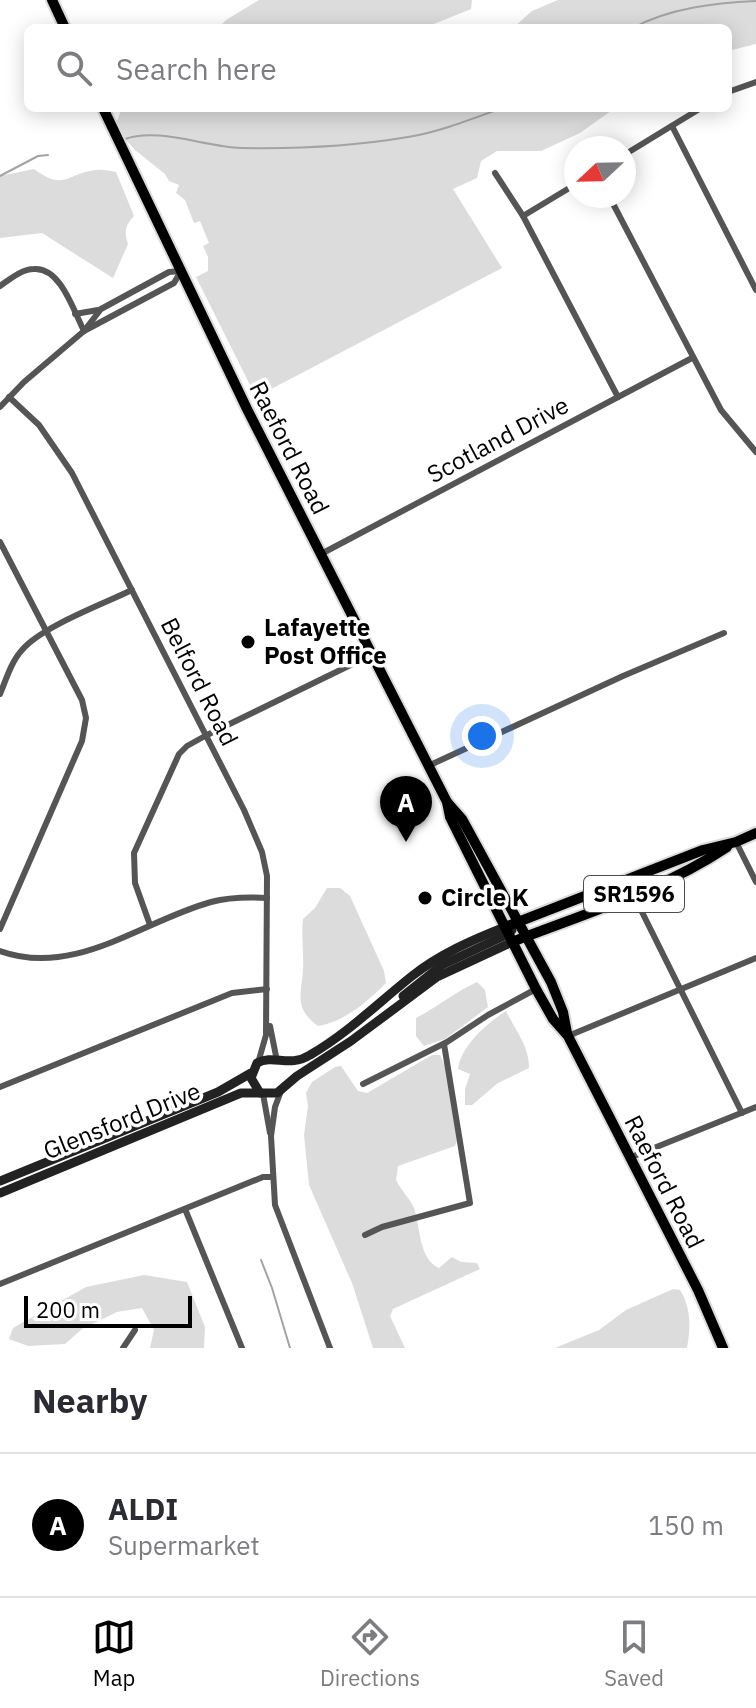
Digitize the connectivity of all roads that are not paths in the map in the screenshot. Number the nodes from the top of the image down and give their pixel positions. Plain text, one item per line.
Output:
1 (52, 0) edge
2 (63, 24) edge
3 (756, 84) edge
4 (732, 91) edge
5 (105, 112) edge
6 (695, 112) edge
7 (672, 126) junction
8 (636, 148) edge
9 (495, 173) dead end
10 (564, 191) edge
11 (615, 208) edge
12 (523, 216) junction
13 (181, 271) junction
14 (0, 286) edge
15 (756, 290) edge
16 (101, 309) junction
17 (75, 314) junction
18 (84, 331) junction
19 (692, 358) junction
20 (9, 397) junction
21 (618, 397) junction
22 (0, 407) edge
23 (756, 452) edge
24 (0, 542) edge
25 (321, 554) junction
26 (132, 590) junction
27 (48, 631) junction
28 (724, 633) dead end
29 (371, 655) junction
30 (0, 694) edge
31 (205, 736) junction
32 (428, 766) junction
33 (447, 802) junction
34 (756, 833) edge
35 (736, 842) junction
36 (756, 882) edge
37 (633, 894) junction
38 (267, 898) junction
39 (519, 922) junction
40 (150, 925) junction
41 (0, 929) edge
42 (508, 935) junction
43 (527, 936) junction
44 (0, 951) edge
45 (756, 958) edge
46 (679, 988) junction
47 (267, 989) junction
48 (536, 989) junction
49 (267, 1015) junction
50 (568, 1036) junction
51 (444, 1044) junction
52 (278, 1062) junction
53 (257, 1063) junction
54 (251, 1073) junction
55 (363, 1084) dead end
56 (0, 1087) edge
57 (283, 1087) junction
58 (261, 1093) junction
59 (756, 1107) edge
60 (742, 1113) junction
61 (271, 1136) junction
62 (629, 1158) junction
63 (272, 1177) junction
64 (0, 1181) edge
65 (0, 1193) edge
66 (185, 1209) junction
67 (365, 1235) dead end
68 (0, 1284) edge
69 (135, 1330) dead end
70 (123, 1348) edge
71 (242, 1348) edge
72 (330, 1348) edge
73 (723, 1348) edge

1 - 2 main road
3 - 4 street
5 - 13 main road, Raeford Road
6 - 7 street
7 - 8 street
7 - 15 street
9 - 12 street
10 - 12 street
11 - 19 street
12 - 21 street
13 - 16 street
13 - 18 street
13 - 25 main road, Raeford Road
14 - 17 street
16 - 17 street
16 - 18 street
17 - 18 street
18 - 20 street
19 - 21 street, Scotland Drive
19 - 23 street
20 - 22 street
20 - 26 street, Belford Road
21 - 25 street, Scotland Drive
24 - 27 street
25 - 29 main road, Raeford Road
26 - 27 street
26 - 31 street, Belford Road
27 - 30 street
27 - 41 street
28 - 32 street
29 - 31 street
29 - 32 main road, Raeford Road
31 - 38 street, Belford Road
31 - 40 street
32 - 33 main road, Raeford Road
33 - 39 main road, Raeford Road
33 - 42 main road, Raeford Road
34 - 35 main road, SR1596
35 - 36 street
35 - 37 main road, SR1596
35 - 39 main road, SR1596
37 - 43 main road, SR1596
37 - 46 street
38 - 40 street
38 - 47 street, Belford Road
39 - 42 main road
39 - 43 main road, Raeford Road
40 - 44 street
42 - 43 main road, SR1596
42 - 48 main road, Raeford Road
42 - 52 main road
42 - 57 main road
43 - 50 main road, Raeford Road
45 - 46 street
46 - 50 street
46 - 60 street
47 - 49 street, Belford Road
47 - 56 street
48 - 50 main road, Raeford Road
48 - 51 street
49 - 52 street, Belford Road
49 - 53 street, Belford Road
50 - 62 main road, Raeford Road
51 - 55 street
51 - 67 street
52 - 53 main road
52 - 57 main road
53 - 54 main road
54 - 58 main road
54 - 64 main road, Glensford Drive
57 - 58 main road
57 - 61 street
58 - 61 street
58 - 65 main road, Glensford Drive
59 - 60 street
60 - 62 street
61 - 63 street
62 - 73 main road, Raeford Road
63 - 66 street
63 - 72 street
66 - 68 street
66 - 71 street
69 - 70 street

